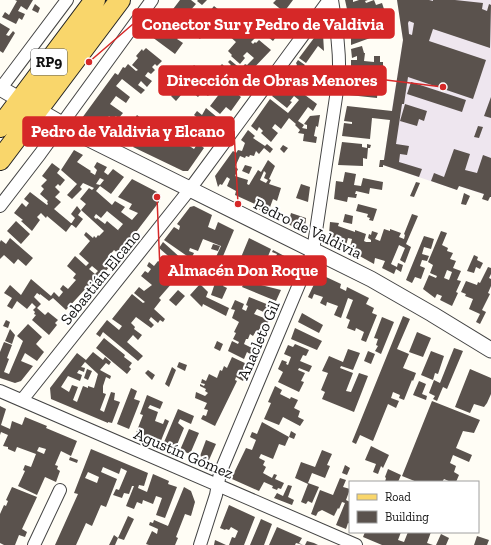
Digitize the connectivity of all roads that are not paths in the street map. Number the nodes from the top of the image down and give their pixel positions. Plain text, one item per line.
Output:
1 (67, 0) edge
2 (95, 0) edge
3 (120, 0) edge
4 (152, 0) edge
5 (330, 0) edge
6 (6, 93) edge
7 (38, 110) junction
8 (62, 124) junction
9 (0, 127) edge
10 (0, 160) edge
11 (190, 189) junction
12 (0, 206) edge
13 (313, 251) junction
14 (491, 350) edge
15 (0, 391) edge
16 (22, 400) junction
17 (217, 485) junction
18 (60, 490) dead end
19 (34, 545) edge
20 (200, 545) edge
21 (356, 545) edge

1 - 6 street
2 - 6 main road, RP9
3 - 7 main road, RP9
4 - 8 street
5 - 11 street, Sebastián Elcano
5 - 13 street, Anacleto Gil
6 - 7 street, Pedro de Valdivia
6 - 9 main road, RP9
7 - 8 street, Pedro de Valdivia
7 - 10 main road, RP9
8 - 11 street, Pedro de Valdivia
8 - 12 street
11 - 13 street, Pedro de Valdivia
11 - 16 street, Sebastián Elcano
13 - 14 street, Pedro de Valdivia
13 - 17 street, Anacleto Gil
15 - 16 street, Agustín Gómez
16 - 17 street, Agustín Gómez
17 - 20 street, Anacleto Gil
17 - 21 street, Agustín Gómez
18 - 19 street

